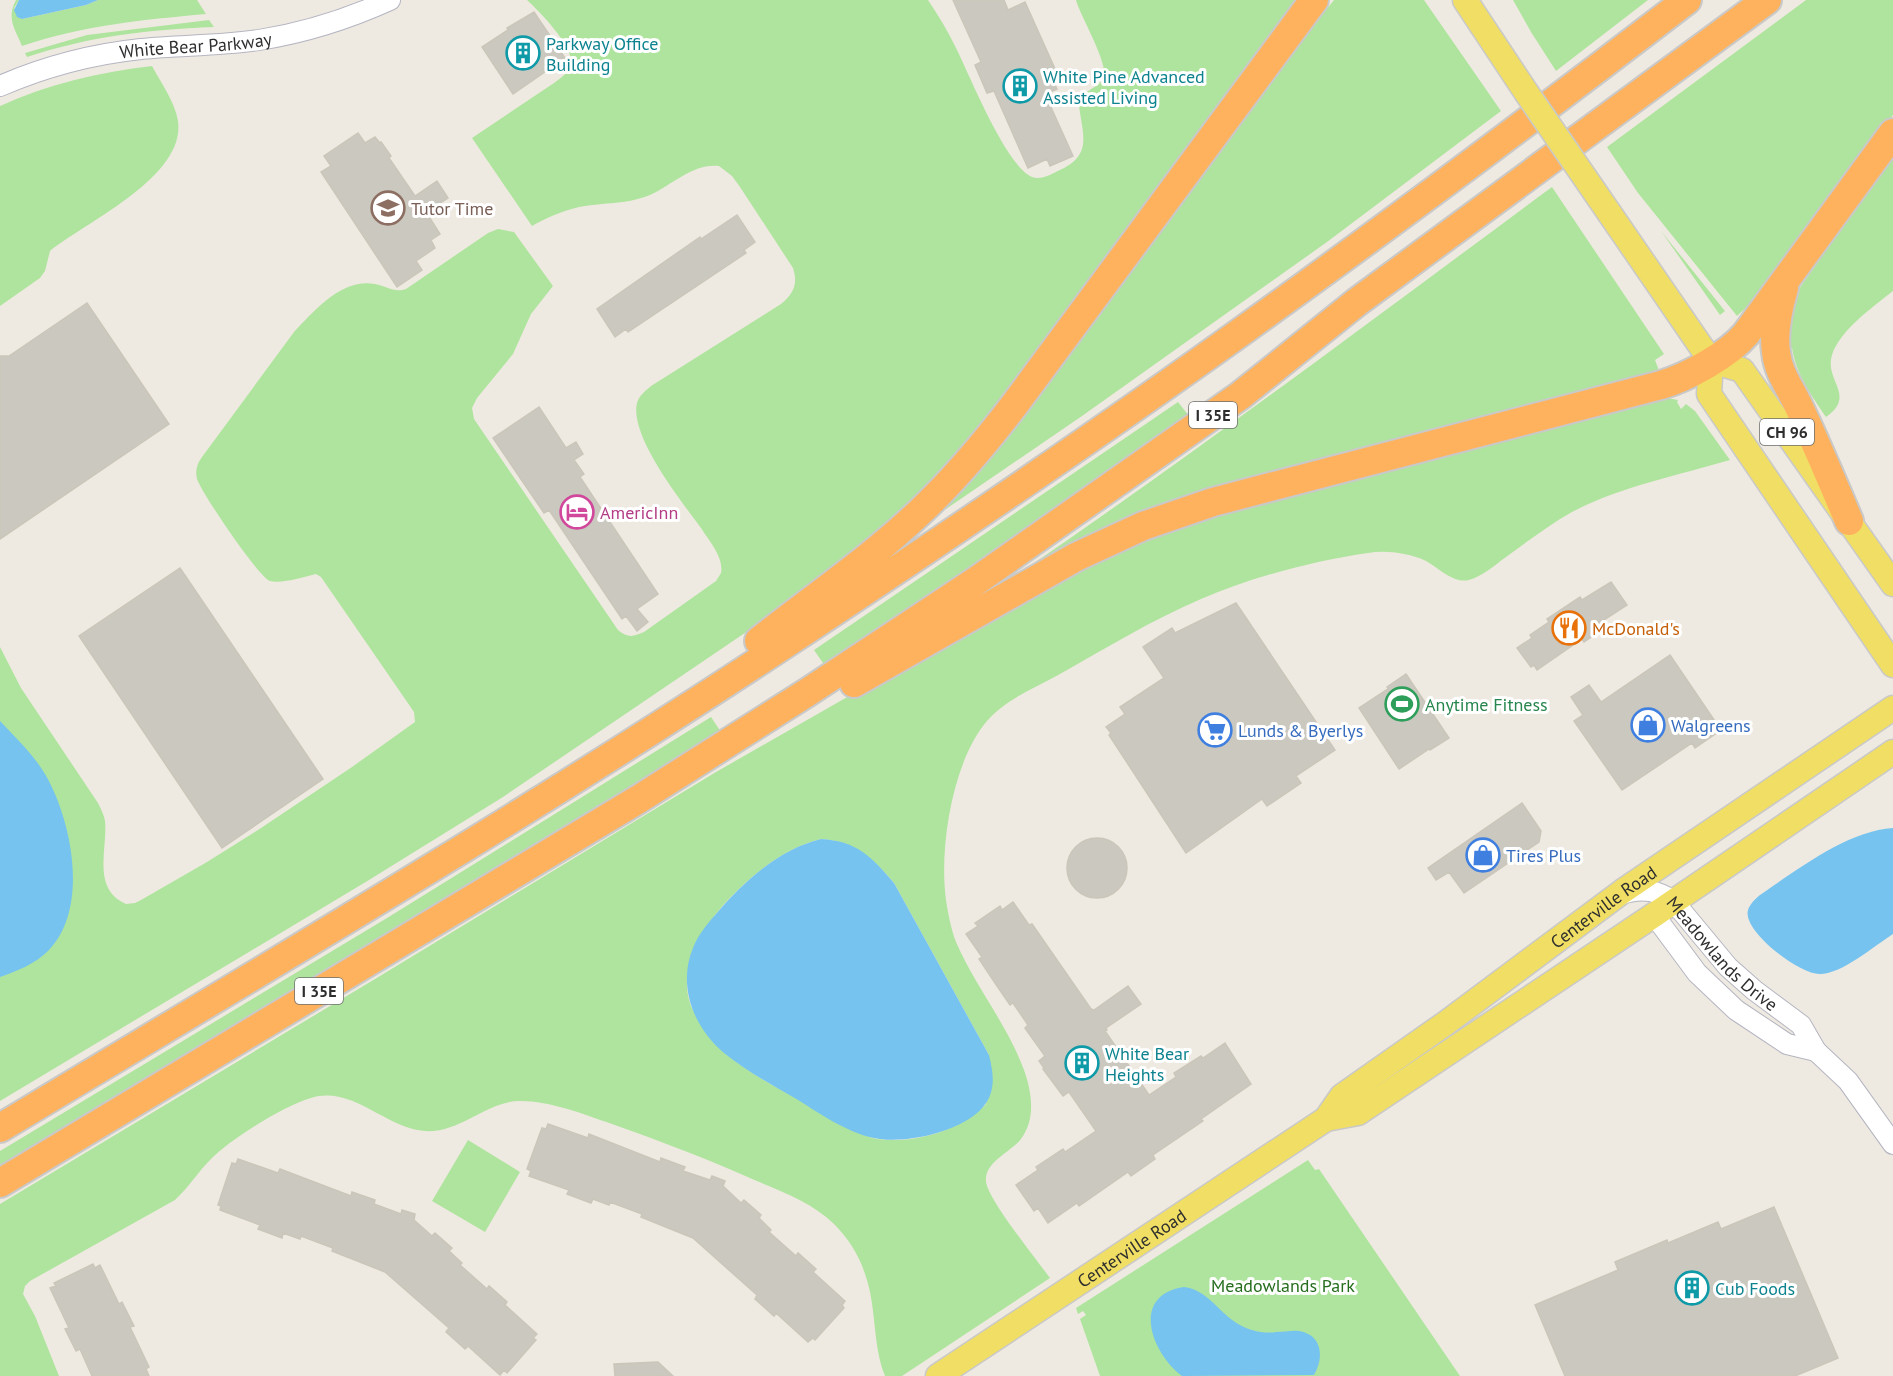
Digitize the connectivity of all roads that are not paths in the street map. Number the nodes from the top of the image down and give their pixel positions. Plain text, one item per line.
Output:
1 (390, 0) edge
2 (1314, 0) edge
3 (1465, 0) edge
4 (1687, 0) edge
5 (1767, 0) edge
6 (0, 86) edge
7 (1893, 133) edge
8 (1786, 280) junction
9 (1711, 361) junction
10 (1849, 521) junction
11 (1893, 584) edge
12 (1893, 665) edge
13 (1893, 708) edge
14 (1893, 752) edge
15 (611, 756) junction
16 (639, 799) junction
17 (1613, 898) junction
18 (1674, 902) junction
19 (1654, 915) junction
20 (1816, 1051) junction
21 (1326, 1119) junction
22 (0, 1128) edge
23 (1893, 1144) edge
24 (0, 1183) edge
25 (944, 1374) edge

1 - 6 street, White Bear Parkway
2 - 15 highway
3 - 9 main road, bridge
4 - 15 highway, I 35E
5 - 16 highway, I 35E
7 - 8 highway
8 - 9 highway
8 - 10 highway
9 - 10 main road, CH 96
9 - 12 main road, CH 96
9 - 16 highway
10 - 11 main road, CH 96
13 - 17 main road, Centerville Road
14 - 18 main road, Centerville Road
15 - 22 highway, I 35E
16 - 24 highway, I 35E
17 - 18 street, Meadowlands Drive
17 - 21 main road, Centerville Road
18 - 19 main road, Centerville Road
18 - 20 street, Meadowlands Drive
19 - 20 street, Meadowlands Drive
19 - 21 main road, Centerville Road
20 - 23 street, Meadowlands Drive
21 - 25 main road, Centerville Road

